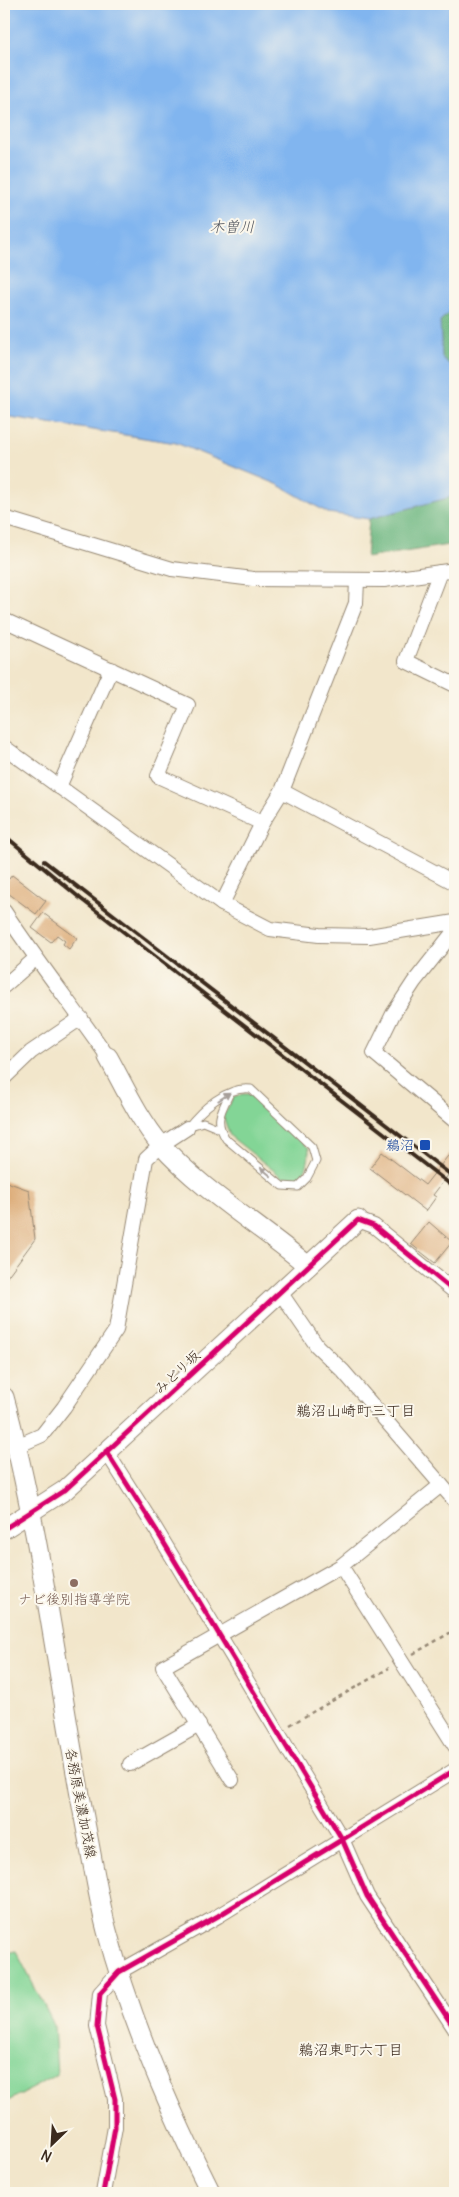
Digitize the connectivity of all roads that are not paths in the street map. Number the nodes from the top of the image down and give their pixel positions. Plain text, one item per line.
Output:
1 (4, 518) edge
2 (455, 570) edge
3 (440, 572) junction
4 (357, 581) junction
5 (4, 620) edge
6 (111, 669) junction
7 (455, 686) edge
8 (4, 747) edge
9 (59, 787) junction
10 (282, 790) junction
11 (262, 823) junction
12 (455, 883) edge
13 (222, 904) junction
14 (4, 911) edge
15 (455, 922) edge
16 (455, 930) edge
17 (35, 959) junction
18 (4, 986) edge
19 (81, 1018) junction
20 (108, 1057) joint
21 (4, 1078) edge
22 (230, 1093) junction
23 (455, 1121) edge
24 (186, 1128) junction
25 (220, 1129) junction
26 (161, 1145) junction
27 (358, 1220) joint
28 (308, 1266) junction
29 (280, 1292) junction
30 (455, 1292) edge
31 (4, 1397) edge
32 (17, 1446) junction
33 (106, 1451) junction
34 (441, 1485) junction
35 (455, 1501) edge
36 (31, 1512) junction
37 (4, 1529) edge
38 (341, 1566) junction
39 (219, 1634) junction
40 (199, 1725) junction
41 (455, 1746) edge
42 (130, 1764) dead end
43 (455, 1770) edge
44 (232, 1780) dead end
45 (342, 1840) junction
46 (119, 1972) junction
47 (455, 2029) edge
48 (103, 2193) edge
49 (211, 2193) edge

1 - 4 street
2 - 3 street
3 - 4 street
3 - 7 street
4 - 10 street
5 - 6 street
6 - 9 street
6 - 11 street
8 - 9 street
9 - 13 street
10 - 11 street
10 - 12 street
11 - 13 street
13 - 15 street
14 - 17 street
16 - 23 street
17 - 18 street
17 - 19 street
19 - 20 street
19 - 21 street
20 - 26 main road
24 -> 22 lane
22 - 25 lane
22 -> 25 lane
24 - 25 lane
24 - 26 street
26 - 28 main road
26 - 32 street
27 - 28 main road, みどり坂
27 - 30 street
28 - 29 main road, みどり坂
29 - 33 main road, みどり坂
29 - 34 street
31 - 32 main road, 各務原美濃加茂線
32 - 36 main road, 各務原美濃加茂線
33 - 36 main road, みどり坂
33 - 39 street
34 - 35 street
34 - 38 street
36 - 37 main road, みどり坂
36 - 46 main road, 各務原美濃加茂線
38 - 39 street
38 - 41 street
39 - 40 street
39 - 45 street
40 - 42 street
40 - 44 street
43 - 45 street
45 - 46 street
45 - 47 street
46 - 48 street
46 - 49 main road, 各務原美濃加茂線

